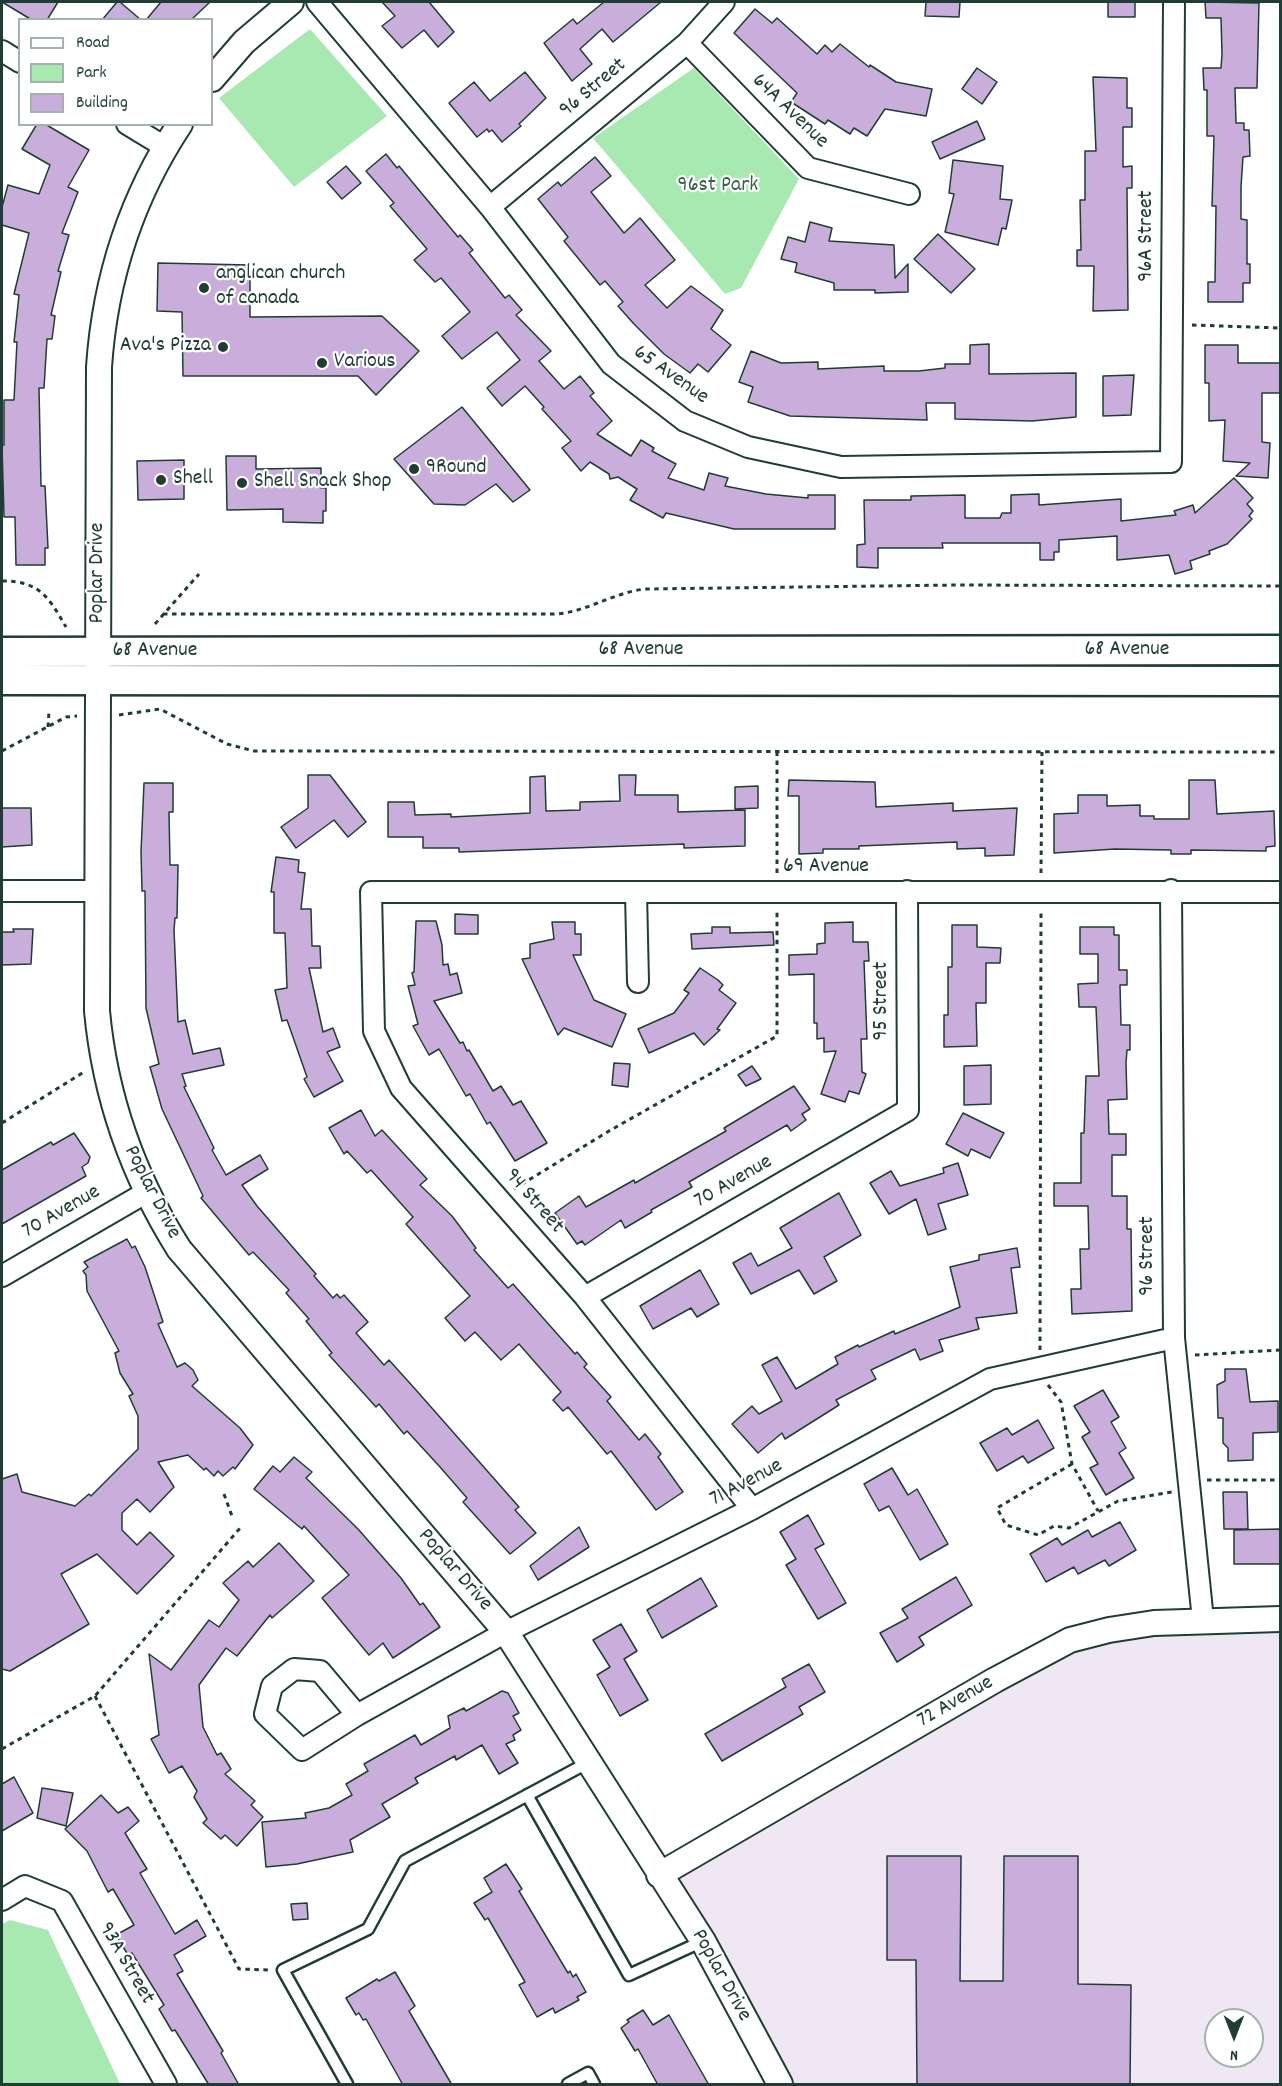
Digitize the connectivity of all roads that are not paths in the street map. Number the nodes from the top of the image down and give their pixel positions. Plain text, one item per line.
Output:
1 (291, 2) edge
2 (317, 2) edge
3 (724, 2) edge
4 (1174, 2) edge
5 (687, 43) junction
6 (2, 51) edge
7 (18, 61) edge
8 (213, 78) edge
9 (130, 126) edge
10 (179, 126) edge
11 (165, 147) junction
12 (909, 194) dead end
13 (490, 207) junction
14 (1162, 462) joint
15 (1281, 650) edge
16 (2, 652) edge
17 (98, 652) junction
18 (2, 680) edge
19 (98, 680) junction
20 (1281, 681) edge
21 (1171, 890) junction
22 (2, 891) edge
23 (95, 891) junction
24 (907, 891) junction
25 (371, 892) joint
26 (1281, 892) edge
27 (636, 893) junction
28 (638, 982) dead end
29 (908, 1110) joint
30 (147, 1192) junction
31 (2, 1276) edge
32 (585, 1297) junction
33 (1175, 1347) junction
34 (752, 1509) junction
35 (1281, 1619) edge
36 (1203, 1620) junction
37 (506, 1632) junction
38 (357, 1715) junction
39 (589, 1762) junction
40 (527, 1795) junction
41 (659, 1875) junction
42 (2, 1900) edge
43 (702, 1941) junction
44 (166, 2085) edge
45 (347, 2085) edge
46 (568, 2085) edge
47 (594, 2085) edge
48 (780, 2085) edge

1 - 8 street
2 - 13 street, 65 Avenue
3 - 5 street, 96 Street
4 - 14 street, 96A Street
5 - 12 street, 64A Avenue
5 - 13 street, 96 Street
6 - 7 street
9 - 11 street
10 - 11 street, Poplar Drive
11 - 17 street, Poplar Drive
13 - 14 street, 65 Avenue
15 - 17 main road, 68 Avenue
16 - 17 main road, 68 Avenue
17 - 19 street, Poplar Drive
18 - 19 main road, 68 Avenue
19 - 20 main road, 68 Avenue
19 - 23 street, Poplar Drive
21 - 24 street, 69 Avenue
21 - 26 street, 69 Avenue
21 - 33 street, 96 Street
22 - 23 street
23 - 30 street, Poplar Drive
24 - 27 street, 69 Avenue
24 - 29 street, 95 Street
25 - 27 street, 69 Avenue
25 - 32 street, 94 Street
27 - 28 street
29 - 32 street, 70 Avenue
30 - 31 street, 70 Avenue
30 - 37 street, Poplar Drive
32 - 34 street, 94 Street
33 - 34 street, 71 Avenue
33 - 36 street, 96 Street
34 - 37 street, 71 Avenue
35 - 36 street, 72 Avenue
36 - 41 street, 72 Avenue
37 - 38 street, 71 Avenue
37 - 39 street, Poplar Drive
38 - 38 street, 71 Avenue
39 - 40 lane
39 - 41 street, Poplar Drive
40 - 43 lane
40 - 45 lane
41 - 43 street, Poplar Drive
42 - 44 street, 93A Street
43 - 48 street, Poplar Drive
46 - 47 lane

